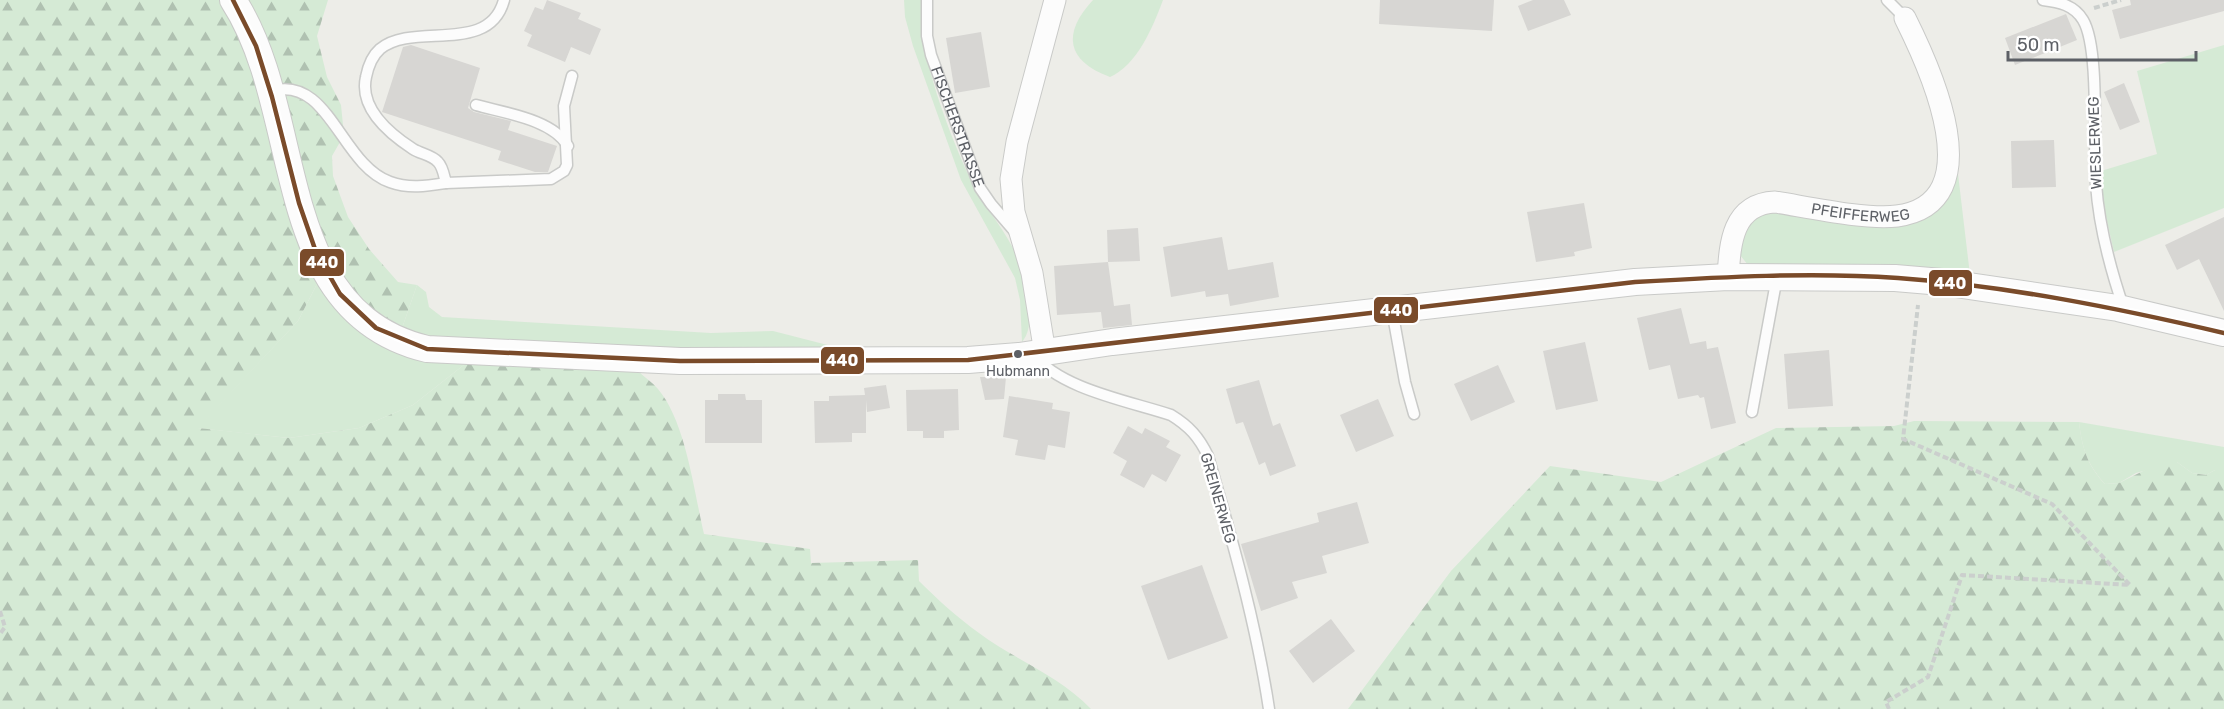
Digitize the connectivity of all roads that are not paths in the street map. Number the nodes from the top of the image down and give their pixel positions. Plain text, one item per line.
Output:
1 (233, 0) edge
2 (504, 0) edge
3 (927, 0) edge
4 (1054, 0) edge
5 (2043, 0) edge
6 (1896, 6) edge
7 (572, 76) dead end
8 (272, 91) junction
9 (476, 105) dead end
10 (568, 146) junction
11 (446, 183) junction
12 (1022, 240) junction
13 (1728, 277) junction
14 (1777, 277) junction
15 (2124, 309) junction
16 (1392, 310) junction
17 (2224, 333) edge
18 (1039, 353) junction
19 (1752, 412) dead end
20 (1414, 414) dead end
21 (1269, 709) edge

1 - 8 street
2 - 11 lane
3 - 12 lane, FISCHERSTRASSE
4 - 12 street, FISCHERSTRASSE
5 - 15 lane, WIESLERWEG
6 - 13 street, PFEIFFERWEG
7 - 10 lane
8 - 11 lane
8 - 18 street
9 - 10 lane
10 - 11 lane
12 - 18 street, FISCHERSTRASSE
13 - 14 street
13 - 16 street
14 - 15 street
14 - 19 lane
15 - 17 street
16 - 18 street
16 - 20 lane
18 - 21 lane, GREINERWEG

